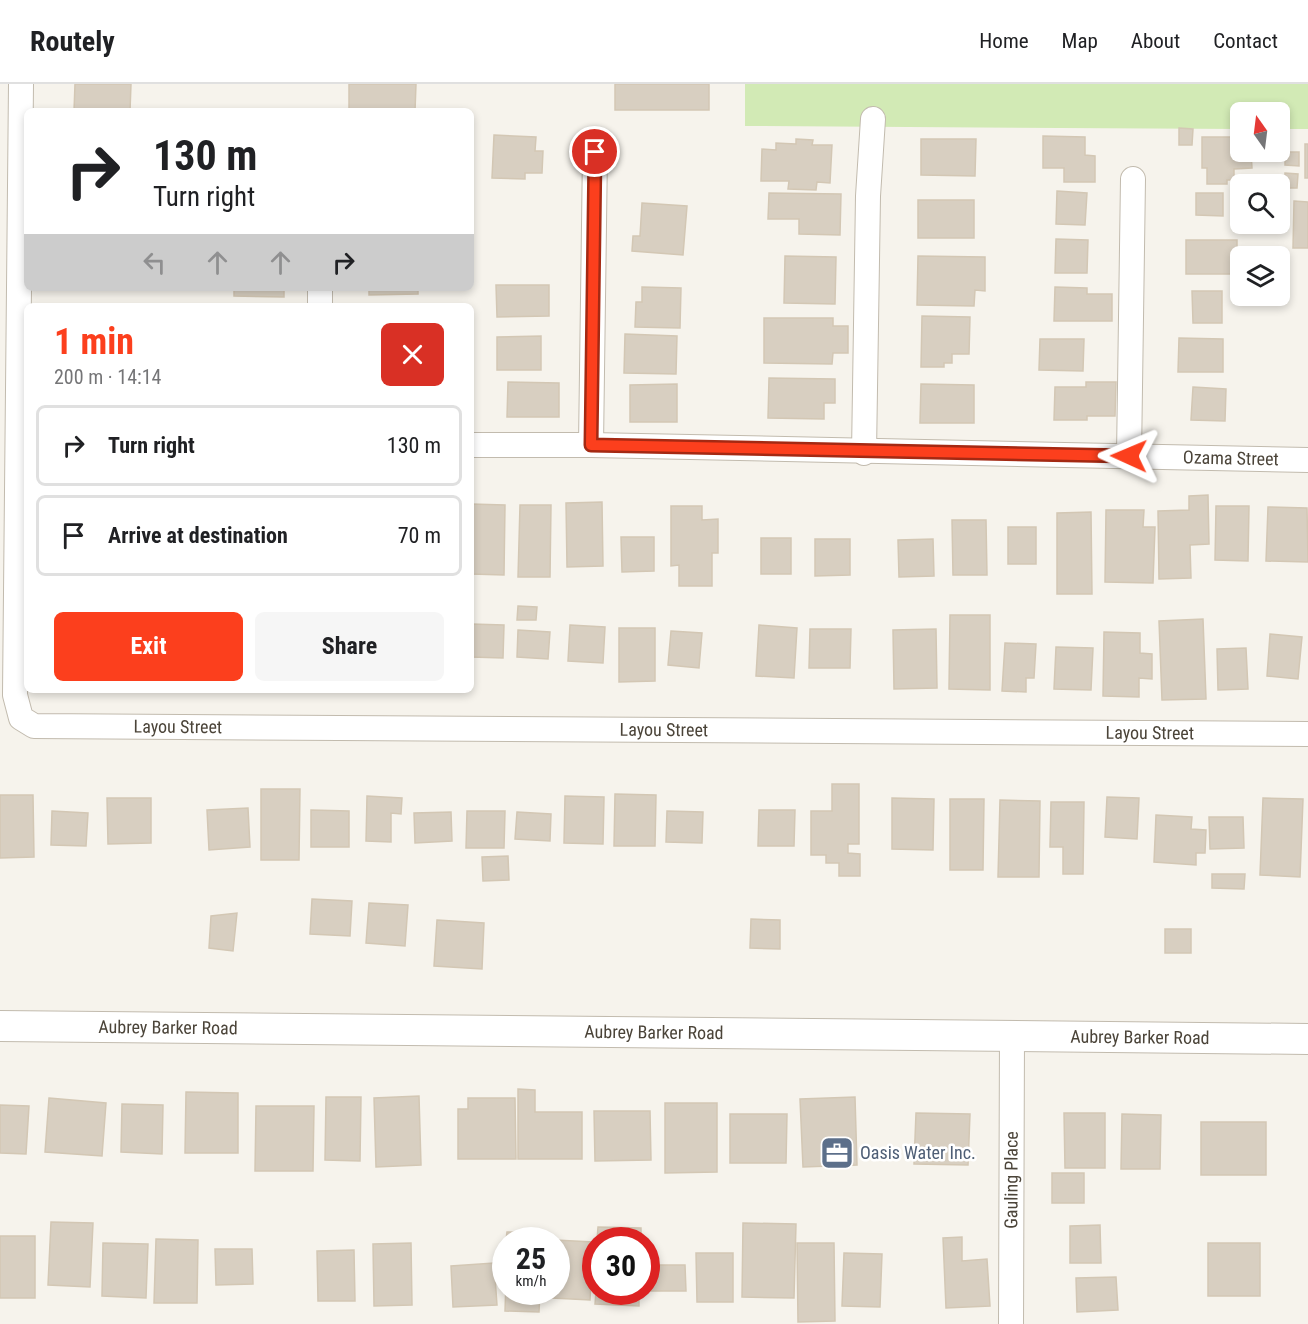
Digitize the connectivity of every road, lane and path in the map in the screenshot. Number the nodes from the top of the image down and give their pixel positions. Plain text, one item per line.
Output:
1 (21, 84) edge
2 (873, 119) dead end
3 (9, 151) edge
4 (595, 152) dead end
5 (1133, 180) dead end
6 (23, 440) edge
7 (474, 445) edge
8 (591, 445) junction
9 (864, 453) junction
10 (1129, 456) junction
11 (1308, 460) edge
12 (1308, 734) edge
13 (0, 1026) edge
14 (1012, 1036) junction
15 (1308, 1039) edge
16 (1011, 1324) edge

1 - 3 street
2 - 9 street
3 - 6 street
4 - 8 street
5 - 10 street
6 - 12 street, Layou Street
7 - 8 street, Ozama Street
8 - 9 street, Ozama Street
9 - 10 street, Ozama Street
10 - 11 street, Ozama Street
13 - 14 street, Aubrey Barker Road
14 - 15 street, Aubrey Barker Road
14 - 16 street, Gauling Place

